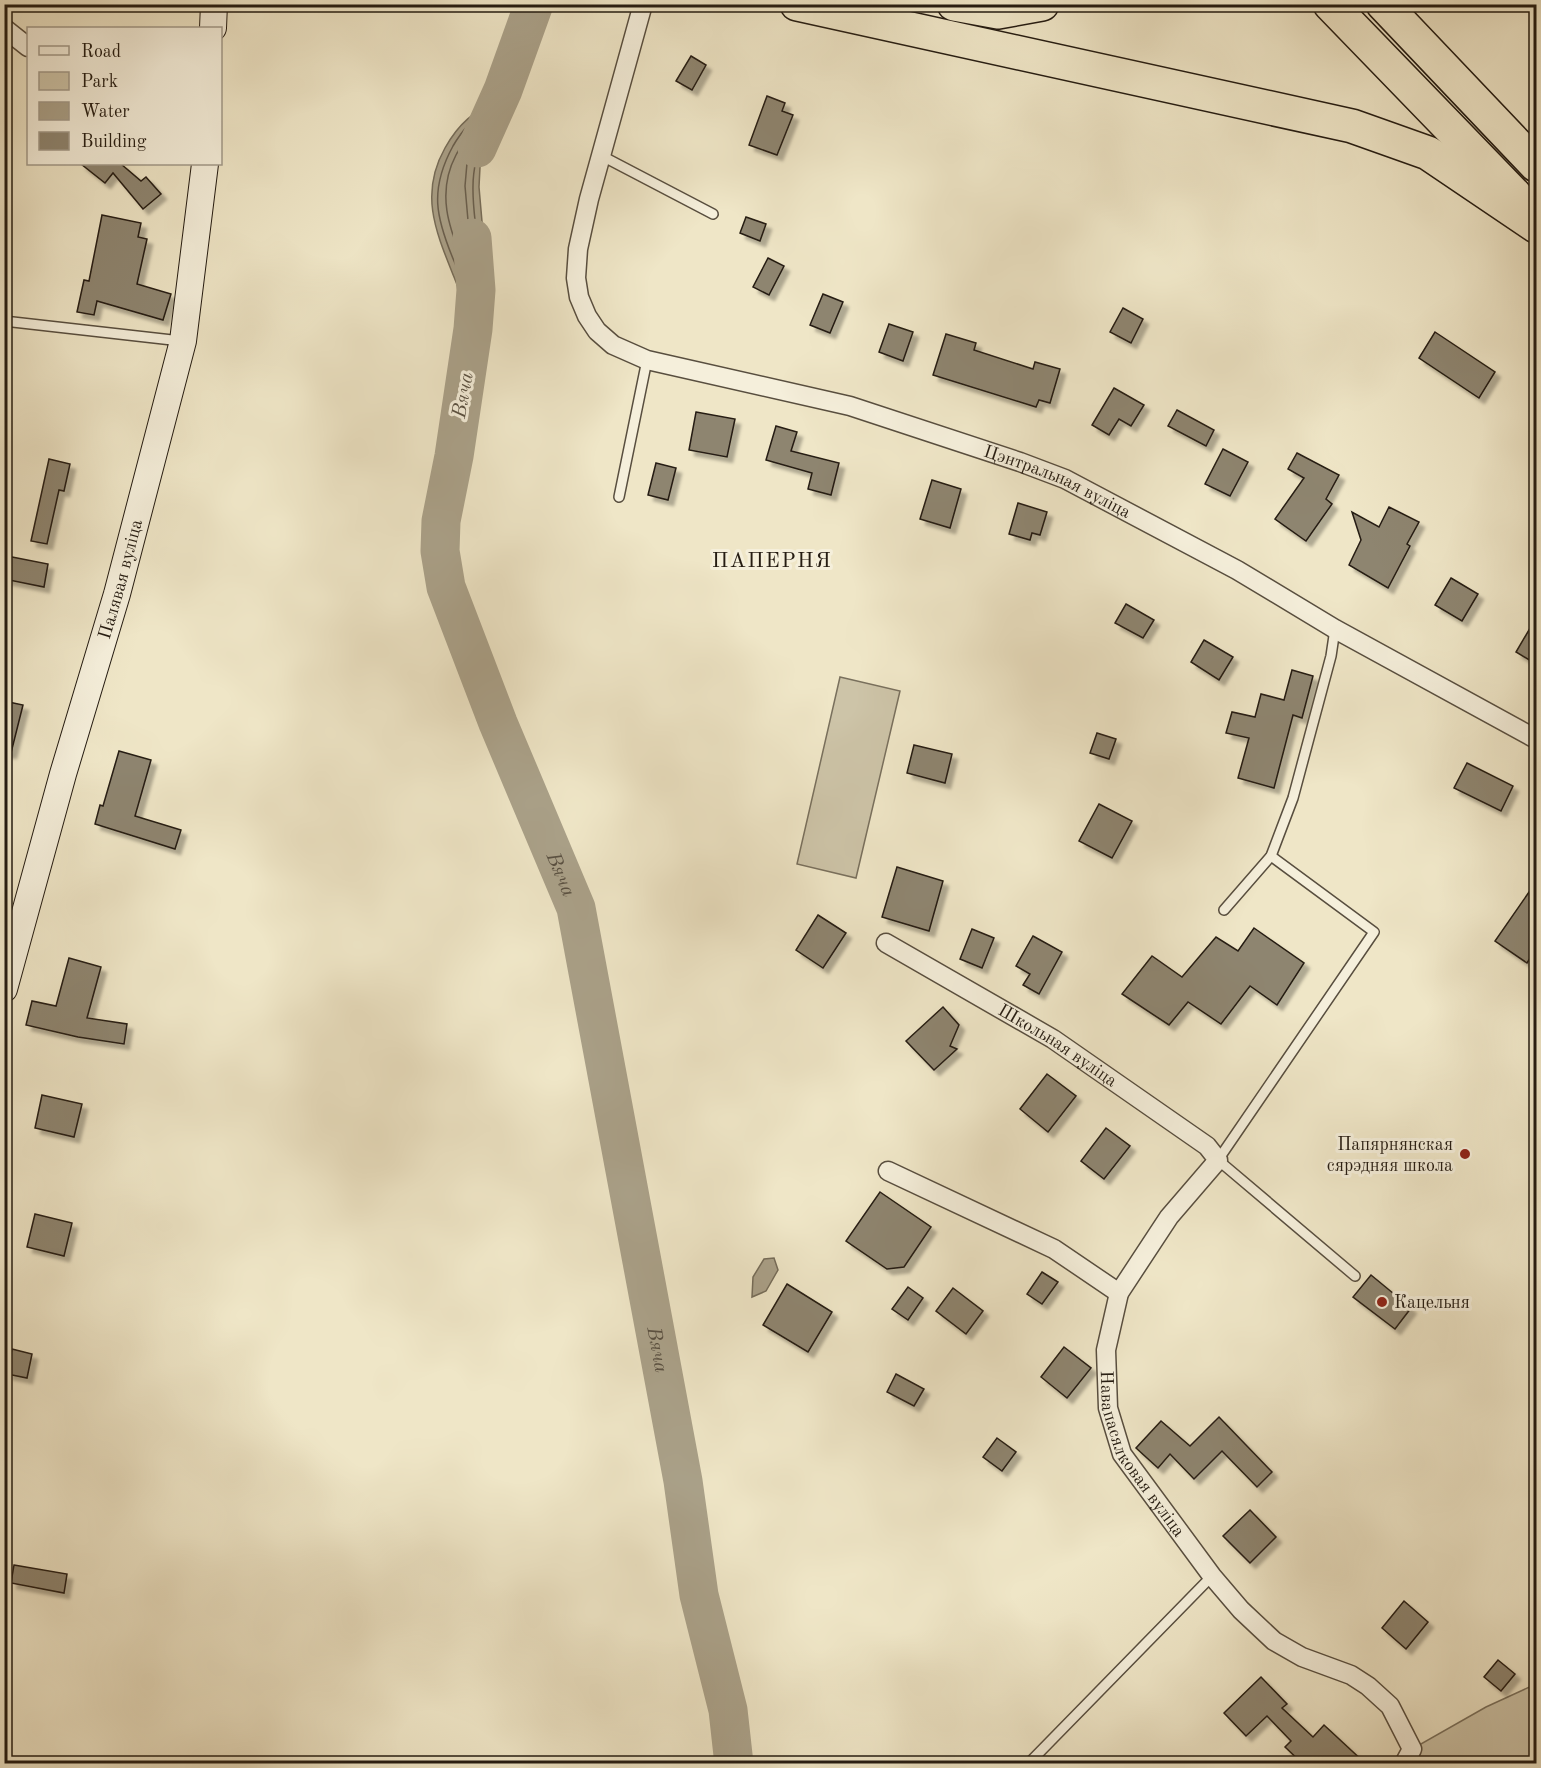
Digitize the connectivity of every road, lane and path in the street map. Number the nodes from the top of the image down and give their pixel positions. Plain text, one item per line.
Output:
1 (214, 4) edge
2 (643, 4) edge
3 (797, 4) edge
4 (954, 4) edge
5 (1042, 4) edge
6 (1330, 4) edge
7 (1383, 4) edge
8 (213, 27) edge
9 (4, 28) edge
10 (27, 46) edge
11 (602, 156) junction
12 (205, 165) edge
13 (1536, 165) edge
14 (713, 214) dead end
15 (1536, 217) edge
16 (1536, 226) edge
17 (4, 321) edge
18 (183, 341) junction
19 (647, 360) junction
20 (619, 497) dead end
21 (1335, 629) junction
22 (1536, 739) edge
23 (1271, 855) junction
24 (1224, 910) dead end
25 (886, 943) dead end
26 (4, 989) edge
27 (1218, 1160) junction
28 (888, 1171) dead end
29 (1355, 1276) dead end
30 (1119, 1293) junction
31 (1212, 1576) junction
32 (1029, 1764) edge
33 (1404, 1764) edge

1 - 8 main road
2 - 11 street, Цэнтральная вуліца
3 - 16 highway
4 - 5 highway
6 - 15 highway
7 - 13 highway
9 - 10 street
11 - 14 lane
11 - 19 street, Цэнтральная вуліца
12 - 18 main road, Палявая вуліца
17 - 18 lane
18 - 26 main road, Палявая вуліца
19 - 20 lane
19 - 21 street, Цэнтральная вуліца
21 - 22 street, Цэнтральная вуліца
21 - 23 lane
23 - 24 lane
23 - 27 lane
25 - 27 street, Школьная вуліца
27 - 29 lane
27 - 30 street, Навапасялковая вуліца
28 - 30 street
30 - 31 street, Навапасялковая вуліца
31 - 32 lane
31 - 33 street, Навапасялковая вуліца

